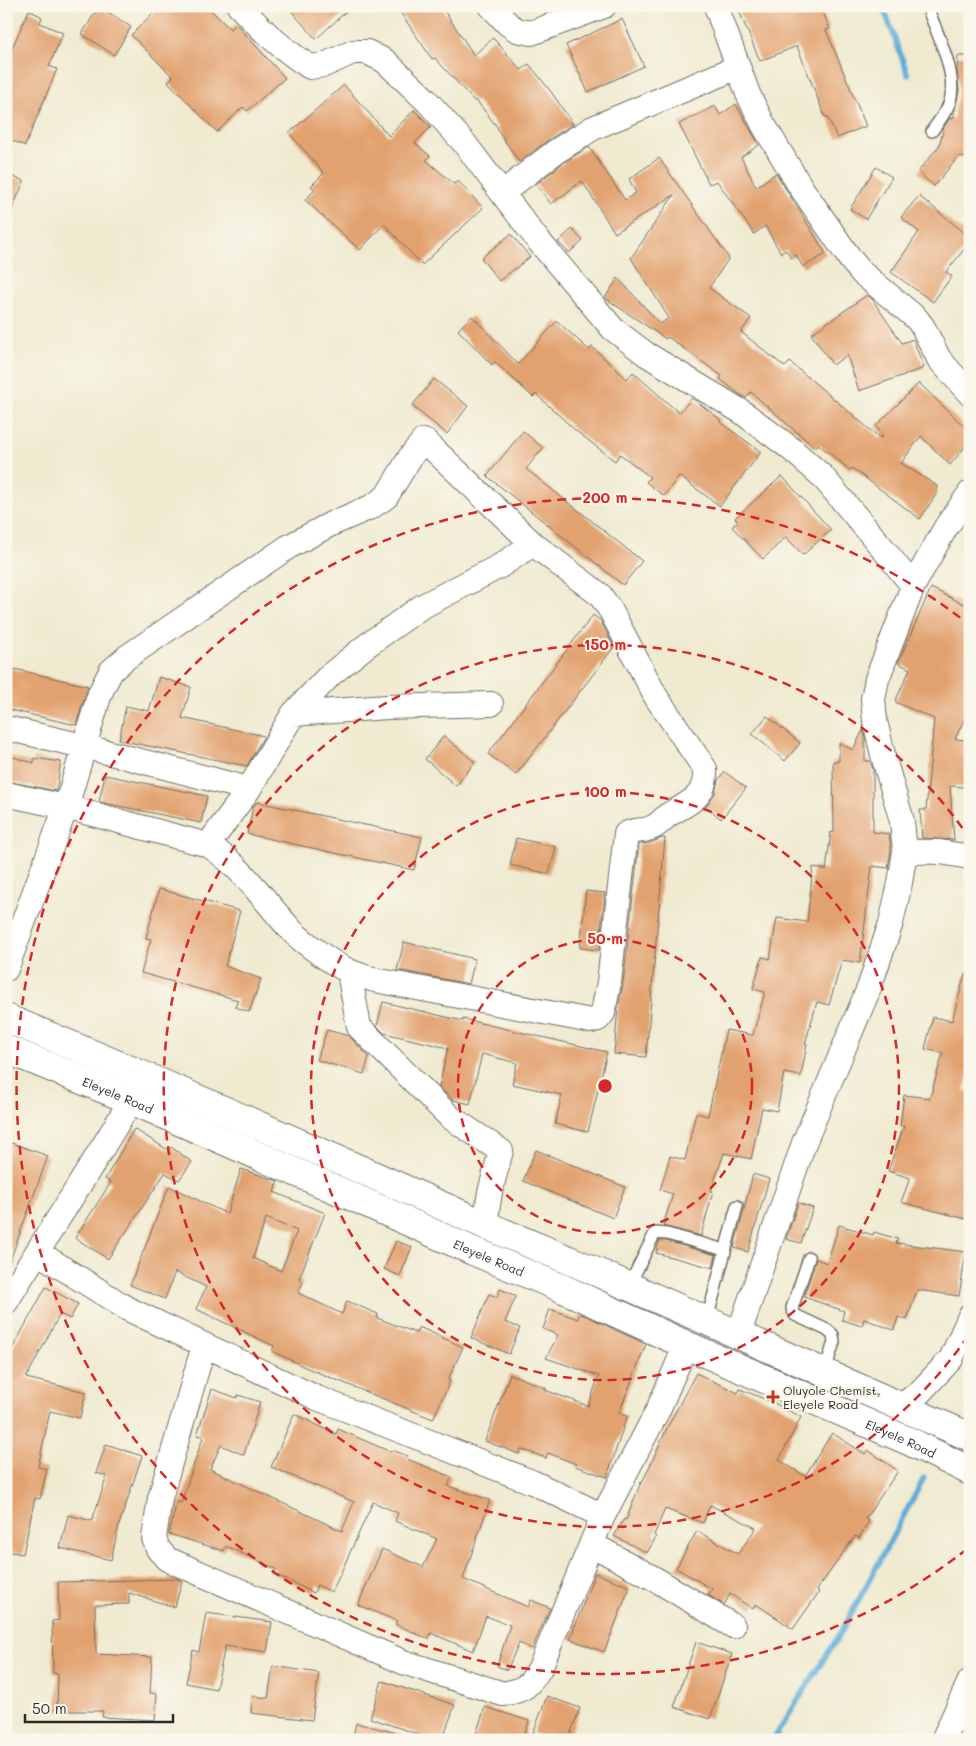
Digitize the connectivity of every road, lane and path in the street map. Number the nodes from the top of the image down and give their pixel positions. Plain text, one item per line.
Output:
1 (239, 6) edge
2 (491, 6) edge
3 (604, 6) edge
4 (716, 6) edge
5 (926, 6) edge
6 (738, 67) junction
7 (932, 131) dead end
8 (502, 193) junction
9 (970, 394) edge
10 (970, 493) edge
11 (533, 544) junction
12 (913, 586) junction
13 (491, 704) dead end
14 (294, 714) junction
15 (6, 728) edge
16 (83, 746) junction
17 (249, 789) junction
18 (6, 794) edge
19 (66, 807) junction
20 (208, 845) junction
21 (905, 851) junction
22 (970, 857) edge
23 (6, 969) edge
24 (349, 972) junction
25 (6, 1018) edge
26 (6, 1049) edge
27 (131, 1100) junction
28 (737, 1206) dead end
29 (485, 1225) junction
30 (724, 1250) junction
31 (37, 1252) junction
32 (808, 1258) dead end
33 (628, 1288) junction
34 (6, 1302) edge
35 (970, 1316) edge
36 (706, 1322) junction
37 (738, 1336) junction
38 (204, 1345) junction
39 (686, 1345) junction
40 (824, 1374) junction
41 (911, 1411) junction
42 (970, 1438) edge
43 (970, 1471) edge
44 (603, 1516) junction
45 (593, 1544) junction
46 (733, 1626) dead end
47 (970, 1681) edge
48 (943, 1740) edge

1 - 8 street
2 - 3 street
4 - 6 street
5 - 7 lane
6 - 8 street
6 - 9 street
8 - 12 street
10 - 12 street
11 - 14 street
11 - 16 street
11 - 24 street
12 - 21 street
13 - 14 street
14 - 17 street
15 - 16 street
16 - 17 street
16 - 19 street
17 - 20 street
18 - 19 street
19 - 20 street
19 - 23 street
20 - 24 street
21 - 22 street
21 - 37 street
24 - 29 street
25 - 29 main road
26 - 27 main road, Eleyele Road
27 - 31 street
27 - 39 main road, Eleyele Road
28 - 30 lane
29 - 33 main road
30 - 33 lane
30 - 36 lane
31 - 34 street
31 - 38 street
32 - 40 lane
33 - 36 main road
35 - 41 street
36 - 37 main road
37 - 40 main road
38 - 44 street
38 - 45 street
39 - 43 main road, Eleyele Road
39 - 44 street
40 - 41 main road
41 - 42 main road
44 - 45 street
45 - 46 street
47 - 48 street

